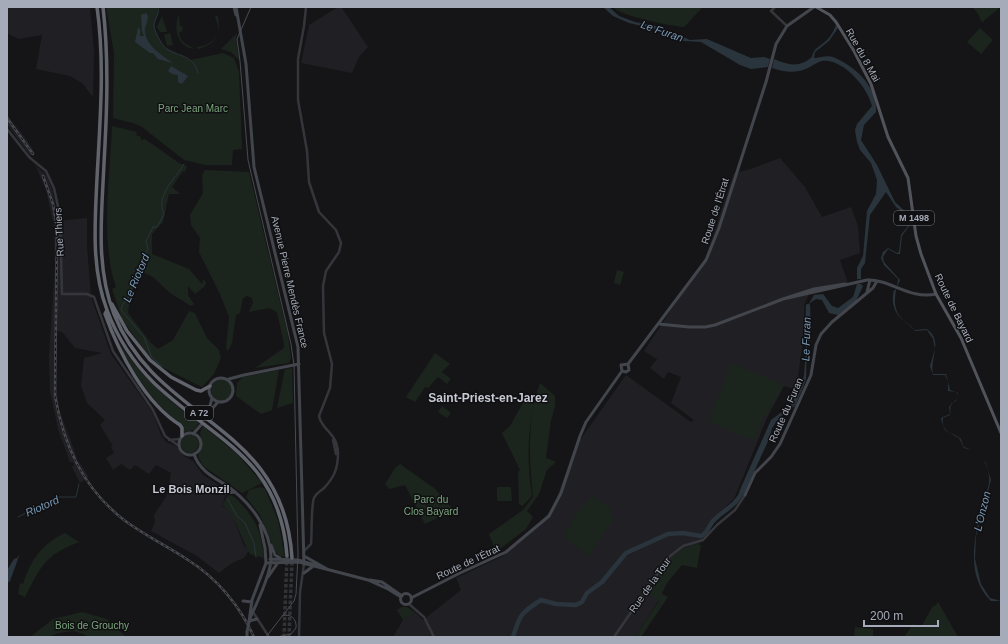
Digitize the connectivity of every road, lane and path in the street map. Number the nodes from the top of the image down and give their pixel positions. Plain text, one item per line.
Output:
1 (97, 7) edge
2 (103, 7) edge
3 (235, 7) edge
4 (306, 7) edge
5 (775, 7) edge
6 (815, 7) edge
7 (787, 26) junction
8 (7, 129) edge
9 (891, 143) joint
10 (870, 280) junction
11 (877, 281) junction
12 (866, 294) junction
13 (936, 294) junction
14 (110, 302) junction
15 (107, 310) junction
16 (662, 319) junction
17 (658, 324) junction
18 (671, 326) junction
19 (299, 364) junction
20 (628, 364) junction
21 (622, 371) junction
22 (237, 378) junction
23 (228, 380) junction
24 (233, 385) junction
25 (210, 386) junction
26 (212, 398) junction
27 (218, 402) junction
28 (1001, 433) edge
29 (181, 437) junction
30 (167, 439) junction
31 (179, 446) junction
32 (194, 454) junction
33 (224, 484) junction
34 (235, 492) junction
35 (745, 495) joint
36 (258, 519) junction
37 (270, 543) junction
38 (304, 551) junction
39 (286, 556) tunnel mouth
40 (304, 556) junction
41 (292, 558) tunnel mouth
42 (282, 559) junction
43 (299, 560) junction
44 (266, 561) junction
45 (270, 561) junction
46 (279, 563) junction
47 (304, 563) junction
48 (312, 566) junction
49 (332, 571) junction
50 (304, 573) junction
51 (264, 582) junction
52 (401, 596) junction
53 (411, 598) junction
54 (243, 601) dead end
55 (252, 602) junction
56 (409, 604) junction
57 (252, 611) junction
58 (257, 619) junction
59 (249, 620) junction
60 (247, 637) edge
61 (269, 637) edge
62 (299, 637) edge
63 (434, 637) edge
64 (614, 637) edge

1 - 15 highway, A 72
2 - 14 highway, A 72
3 - 19 main road, Avenue Pierre Mendès France
4 - 38 street
5 - 7 street
6 - 7 main road
6 - 9 main road, Rue du 8 Mai / M 1498
7 - 16 main road, Route de l'Étrat
8 - 30 street, Rue Thiers
9 - 13 main road, Route de Bayard / M 1498
10 - 11 main road
10 - 12 main road
10 - 18 main road
11 - 12 main road, Route du Furan
11 - 13 main road
12 - 35 main road, Route du Furan
13 - 28 main road, Route de Bayard / M 1498
14 - 25 highway
14 - 41 highway, A 72
15 - 29 highway
15 - 39 highway, A 72
16 - 17 main road, Route de l'Étrat
16 - 18 main road
17 - 18 main road
17 - 20 main road, Route de l'Étrat
19 - 22 main road
19 - 38 main road, Avenue Pierre Mendès France
20 - 21 main road
20 - 21 main road
21 - 53 main road, Route de l'Étrat
22 - 23 main road
22 - 24 main road
23 - 24 main road
23 - 25 main road
24 - 27 main road
25 - 26 main road
26 - 27 main road
26 - 27 main road
29 - 30 street
29 - 31 main road
29 - 32 main road
30 - 31 street
31 - 32 main road
32 - 33 main road
33 - 34 main road
33 - 34 main road
34 - 36 main road
35 - 64 street, Rue de la Tour
36 - 37 main road
36 - 44 main road
37 - 42 main road
37 - 45 main road
38 - 40 main road, Avenue Pierre Mendès France
38 - 43 main road
40 - 47 main road, Avenue Pierre Mendès France
40 - 49 main road
42 - 43 main road
42 - 45 main road
43 - 47 main road
44 - 45 main road
44 - 55 main road
45 - 46 main road
45 - 51 main road
46 - 47 main road
46 - 51 main road
47 - 48 main road
47 - 49 main road
47 - 50 street
48 - 49 main road
48 - 50 main road
49 - 52 main road
50 - 62 street
51 - 57 main road
52 - 53 main road
52 - 56 main road
53 - 56 main road
54 - 55 main road
55 - 57 main road
56 - 63 street
57 - 58 street
57 - 59 main road
58 - 59 main road
58 - 61 street
59 - 60 main road, bridge

